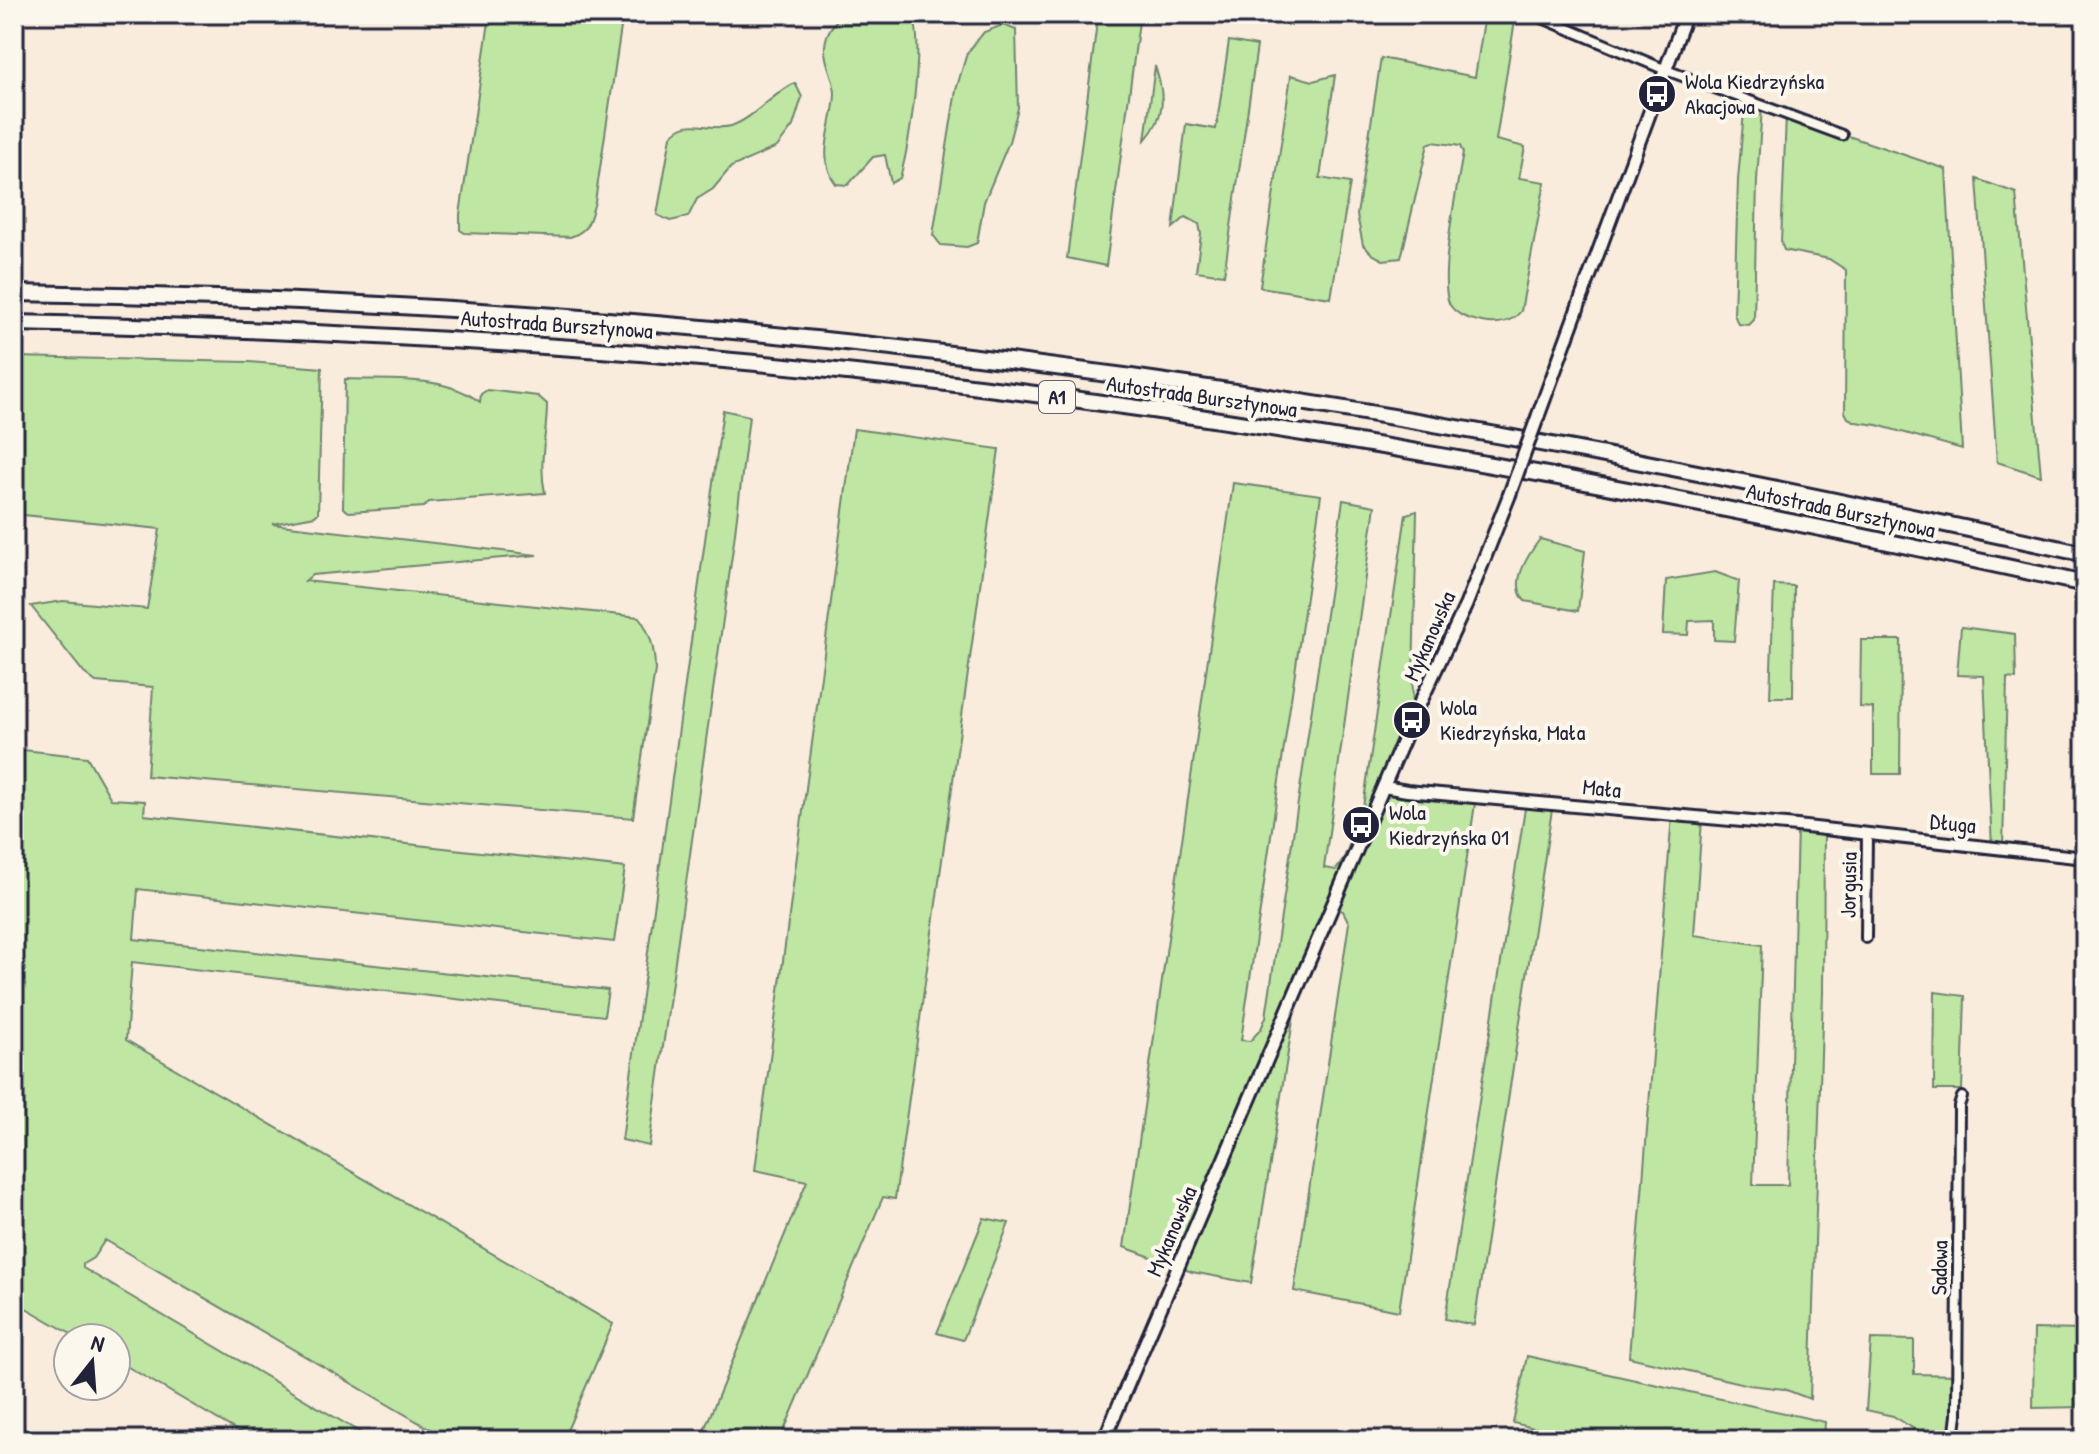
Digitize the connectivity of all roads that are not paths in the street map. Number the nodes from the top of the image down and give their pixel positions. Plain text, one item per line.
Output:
1 (1533, 14) edge
2 (1686, 14) edge
3 (1666, 70) junction
4 (1842, 135) dead end
5 (14, 293) edge
6 (14, 323) edge
7 (2085, 554) edge
8 (2085, 584) edge
9 (1384, 787) junction
10 (1817, 828) joint
11 (1867, 833) junction
12 (2085, 858) edge
13 (1866, 938) dead end
14 (1962, 1097) dead end
15 (1104, 1440) edge
16 (1954, 1440) edge

1 - 3 street
2 - 3 main road, Mykanowska
3 - 4 street
3 - 9 main road, Mykanowska, bridge
5 - 7 highway, Autostrada Bursztynowa / A1
6 - 8 highway, Autostrada Bursztynowa / A1
9 - 10 street, Mała
9 - 15 main road, Mykanowska
10 - 11 street, Długa
11 - 12 street, Długa
11 - 13 street, Jorgusia
14 - 16 street, Sadowa

